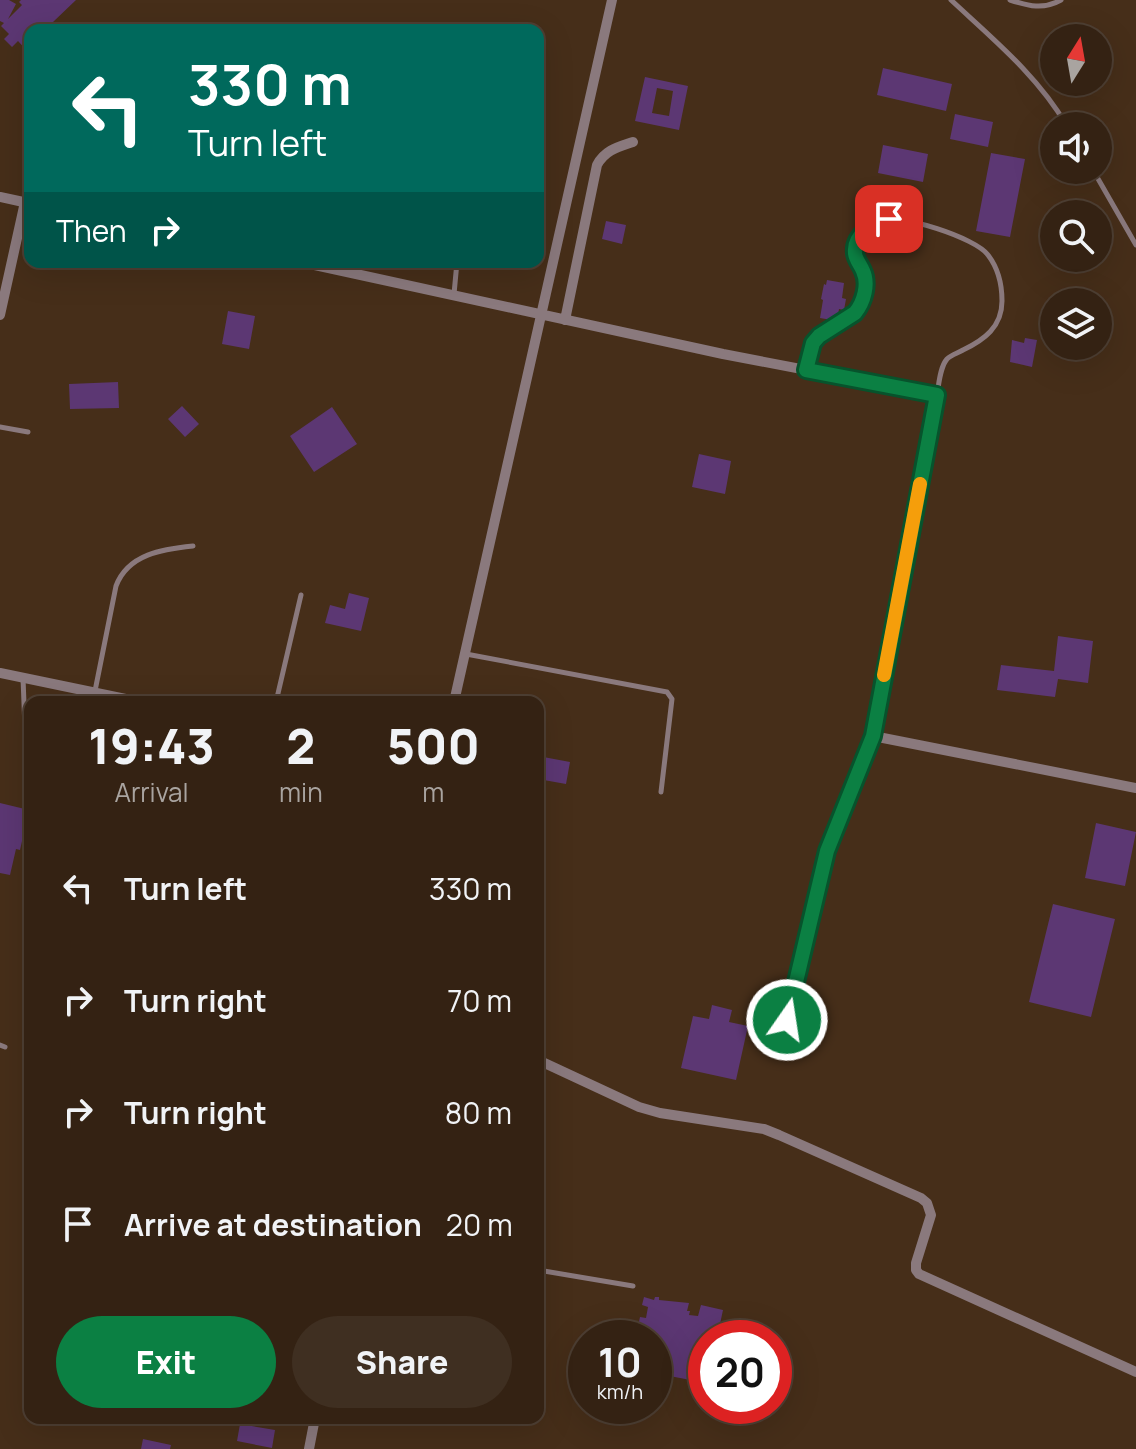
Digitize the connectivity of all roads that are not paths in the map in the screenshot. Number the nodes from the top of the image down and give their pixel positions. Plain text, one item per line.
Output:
1 (612, 0) edge
2 (951, 0) edge
3 (1010, 0) edge
4 (1061, 0) edge
5 (1058, 112) edge
6 (633, 142) dead end
7 (1101, 184) edge
8 (0, 197) edge
9 (24, 202) edge
10 (24, 215) edge
11 (1136, 245) edge
12 (329, 268) edge
13 (456, 268) edge
14 (454, 295) junction
15 (541, 314) junction
16 (0, 315) edge
17 (565, 320) junction
18 (806, 370) junction
19 (937, 395) junction
20 (0, 427) edge
21 (28, 432) dead end
22 (193, 546) dead end
23 (301, 595) dead end
24 (465, 654) junction
25 (0, 673) edge
26 (23, 677) junction
27 (94, 692) junction
28 (112, 696) edge
29 (277, 696) edge
30 (455, 696) edge
31 (24, 703) edge
32 (873, 736) junction
33 (1136, 788) edge
34 (661, 792) dead end
35 (787, 1020) dead end
36 (544, 1063) edge
37 (544, 1271) edge
38 (633, 1286) dead end
39 (1136, 1372) edge
40 (314, 1424) edge
41 (312, 1447) edge

1 - 15 street
2 - 5 lane
3 - 4 lane
6 - 17 street
7 - 11 lane
8 - 9 street
10 - 16 street
12 - 14 street
13 - 14 lane
14 - 15 street
15 - 17 street
15 - 24 street
17 - 18 street
18 - 19 street
18 - 19 lane
19 - 32 street
20 - 21 lane
22 - 27 lane
23 - 29 lane
24 - 30 street
24 - 34 lane
25 - 26 street
26 - 27 street
26 - 31 lane
27 - 28 street
32 - 33 street
32 - 35 lane
36 - 39 street
37 - 38 lane
40 - 41 street

